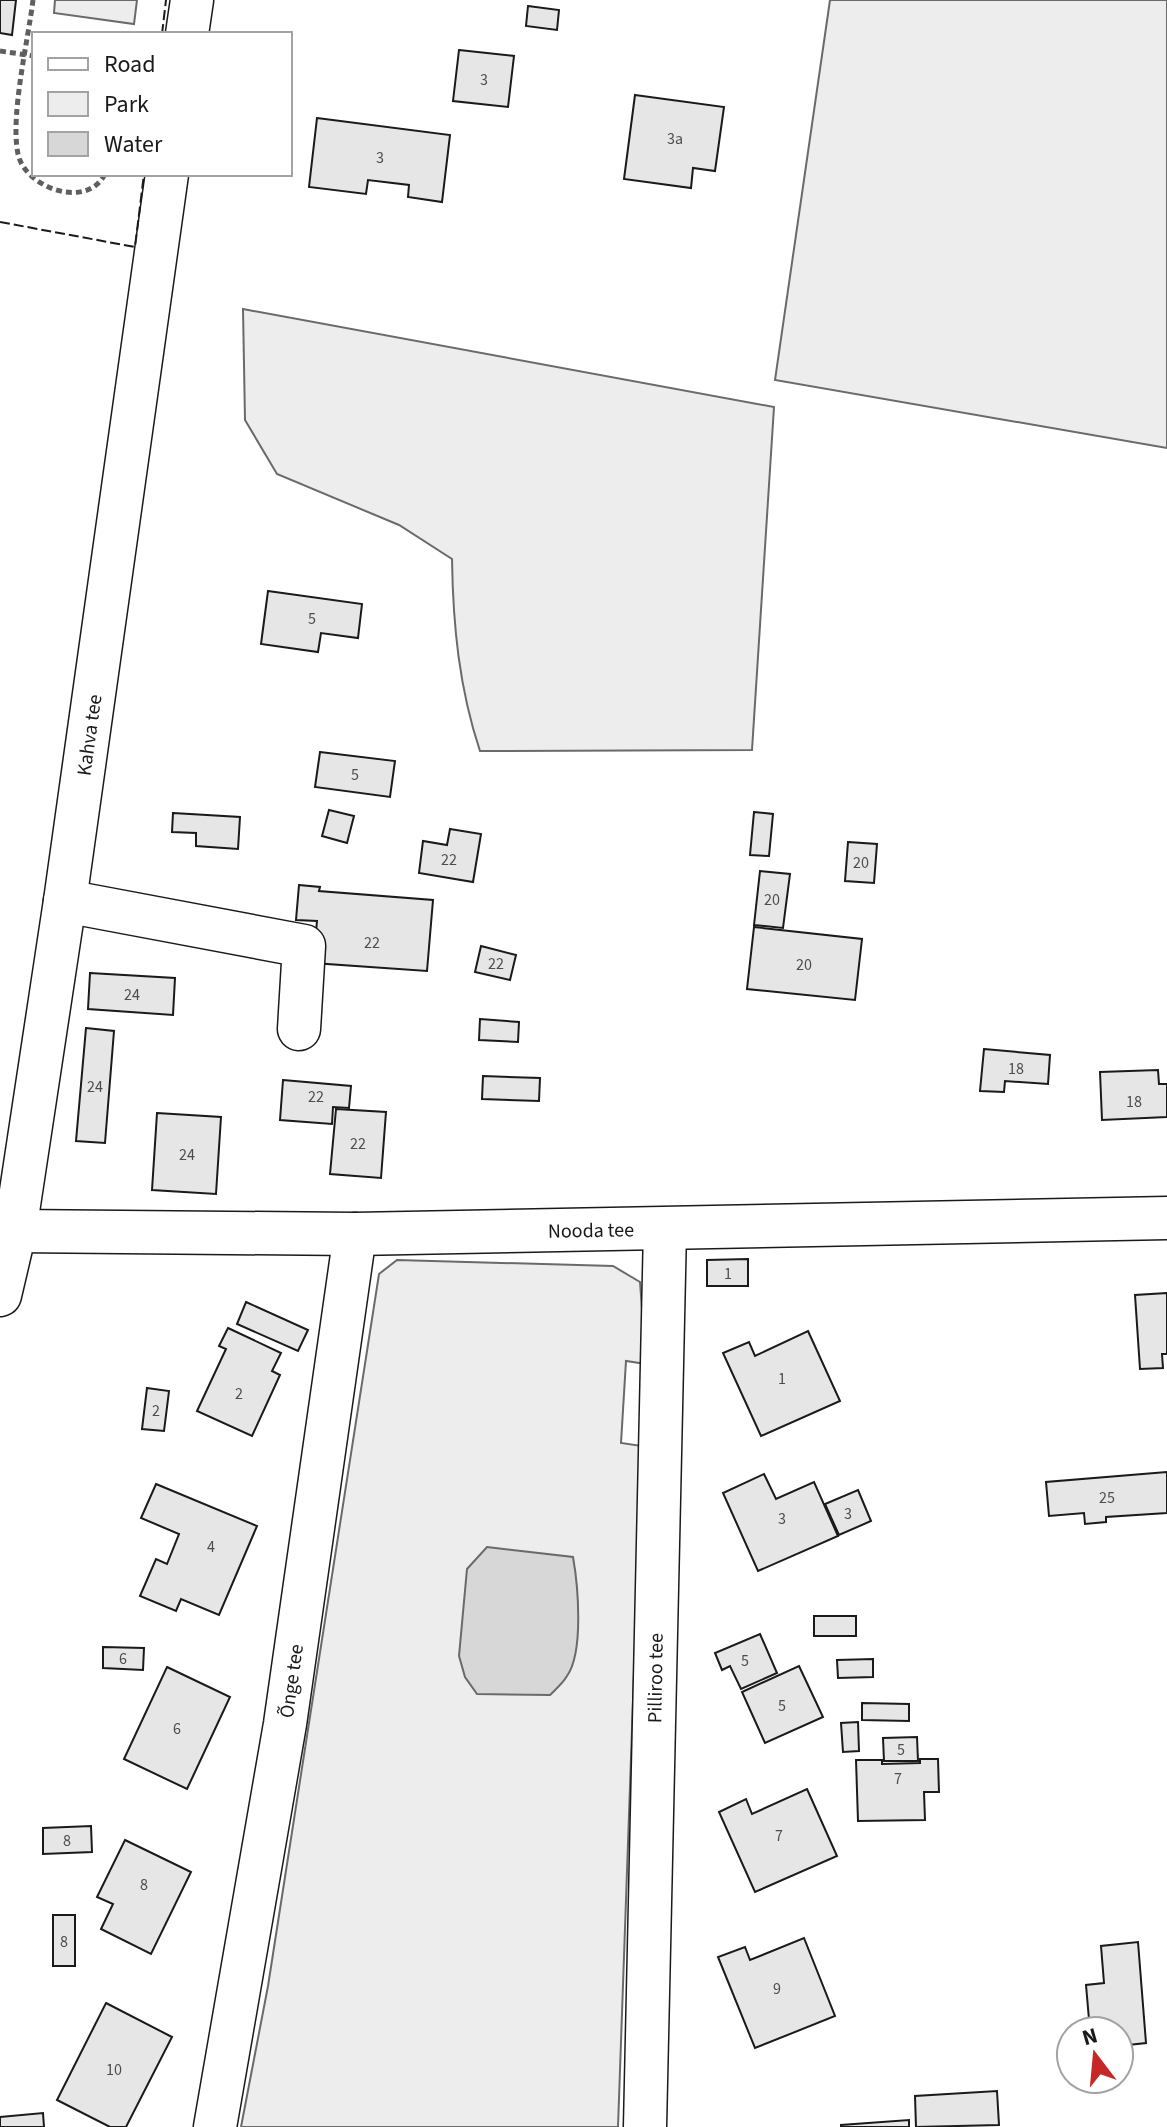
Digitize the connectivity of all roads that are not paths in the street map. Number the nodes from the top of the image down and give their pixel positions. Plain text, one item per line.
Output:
1 (192, 0) edge
2 (187, 32) edge
3 (167, 176) edge
4 (65, 901) junction
5 (299, 1029) dead end
6 (1167, 1218) edge
7 (665, 1229) junction
8 (15, 1231) junction
9 (355, 1234) junction
10 (0, 1295) edge
11 (215, 2127) edge
12 (645, 2127) edge

1 - 2 street
3 - 4 street, Kahva tee
4 - 5 street
4 - 8 street, Kahva tee
6 - 7 street, Nooda tee
7 - 9 street, Nooda tee
7 - 12 street, Pilliroo tee
8 - 9 street, Nooda tee
8 - 10 street, Kahva tee
9 - 11 street, Õnge tee

